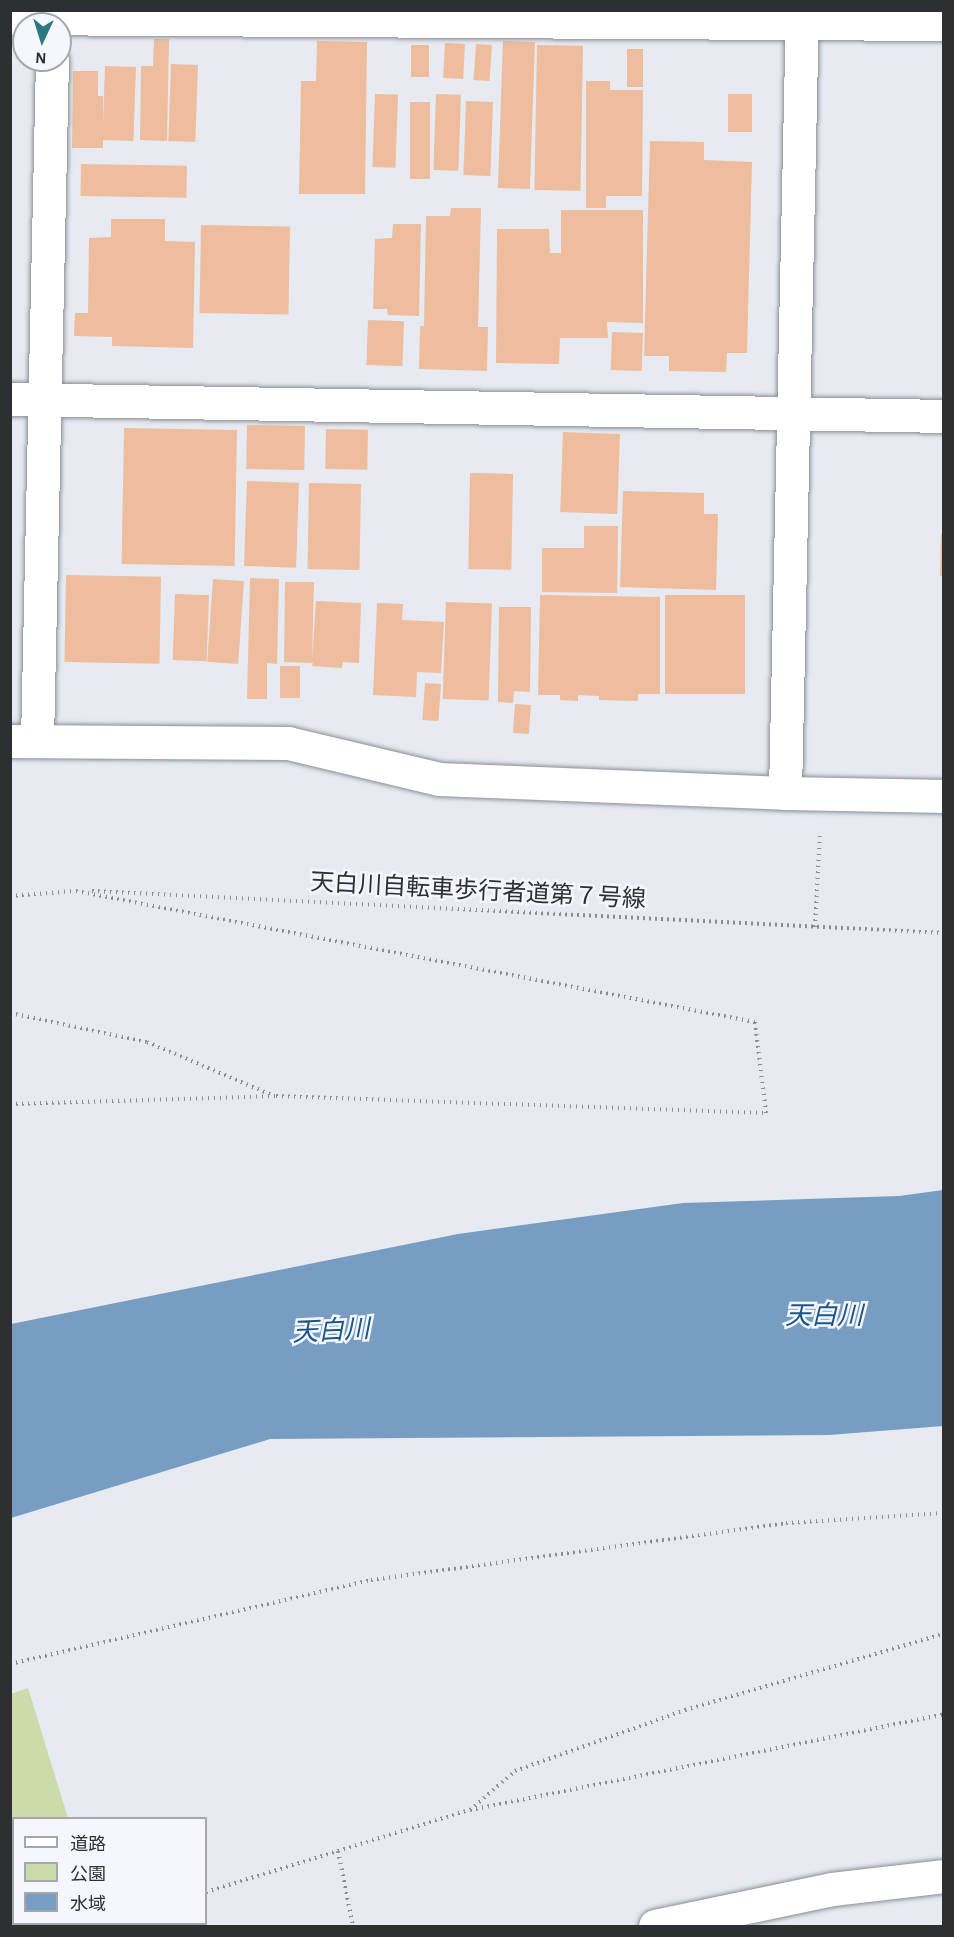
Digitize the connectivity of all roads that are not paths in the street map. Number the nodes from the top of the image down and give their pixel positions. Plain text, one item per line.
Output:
1 (802, 17) edge
2 (72, 18) edge
3 (944, 24) edge
4 (52, 72) edge
5 (10, 399) edge
6 (45, 399) junction
7 (795, 413) junction
8 (944, 416) edge
9 (24, 741) edge
10 (785, 793) junction
11 (944, 796) edge
12 (944, 1876) edge
13 (655, 1926) edge

1 - 2 street
1 - 3 street
1 - 7 street
4 - 6 street
5 - 6 street
6 - 7 street
6 - 9 street
7 - 8 street
7 - 10 street
9 - 10 street
10 - 11 street
12 - 13 street

